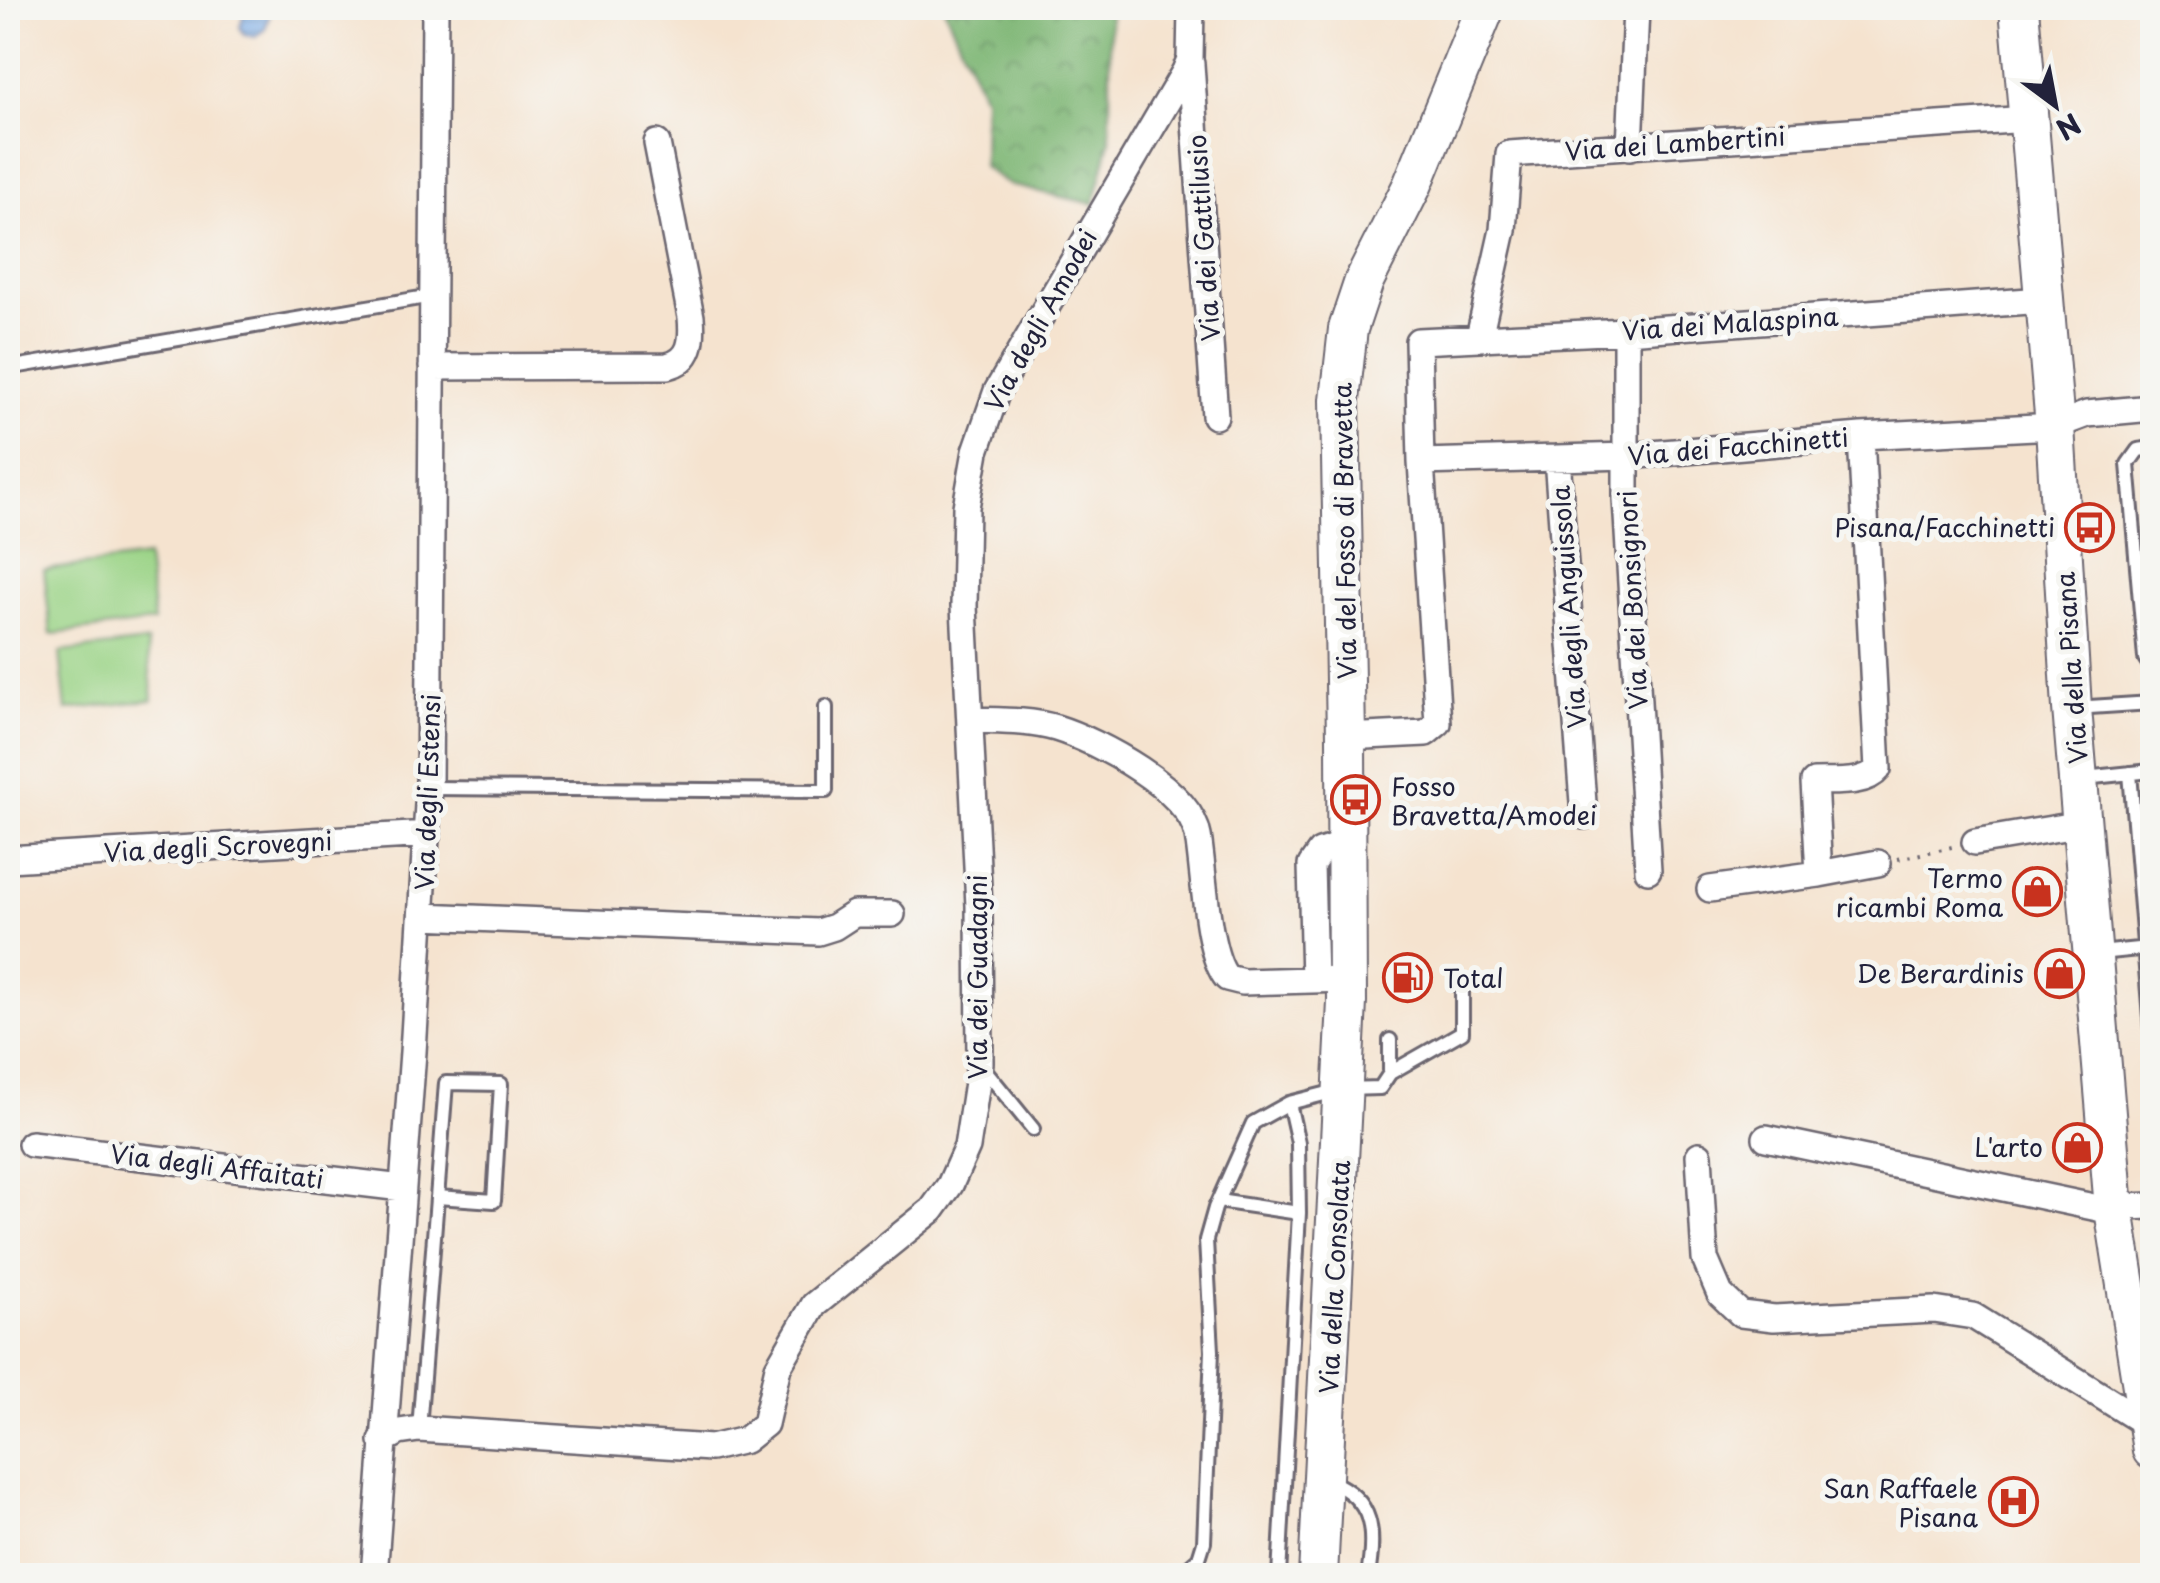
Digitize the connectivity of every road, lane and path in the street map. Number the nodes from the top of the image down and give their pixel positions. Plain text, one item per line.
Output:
1 (435, 8) edge
2 (1191, 8) edge
3 (1485, 8) edge
4 (1636, 8) edge
5 (2020, 8) edge
6 (1190, 59) junction
7 (2028, 119) junction
8 (657, 143) dead end
9 (1630, 147) junction
10 (432, 296) junction
11 (2042, 300) junction
12 (1626, 331) junction
13 (1479, 337) junction
14 (8, 368) edge
15 (432, 368) junction
16 (2152, 408) edge
17 (1214, 416) dead end
18 (2055, 426) junction
19 (1861, 436) junction
20 (2152, 448) edge
21 (1628, 456) junction
22 (1557, 458) junction
23 (1421, 462) junction
24 (2152, 668) edge
25 (2152, 703) edge
26 (826, 706) dead end
27 (2072, 708) junction
28 (972, 720) junction
29 (1346, 737) junction
30 (2151, 771) edge
31 (2130, 773) junction
32 (2078, 778) junction
33 (429, 788) junction
34 (1584, 816) dead end
35 (2082, 824) junction
36 (428, 834) junction
37 (1975, 842) joint
38 (8, 858) edge
39 (1878, 863) joint
40 (1648, 870) dead end
41 (1819, 874) junction
42 (1710, 890) dead end
43 (892, 914) dead end
44 (422, 916) junction
45 (2148, 948) edge
46 (2091, 954) junction
47 (1330, 979) junction
48 (1462, 982) dead end
49 (1390, 1040) dead end
50 (2152, 1042) edge
51 (980, 1064) junction
52 (1390, 1073) junction
53 (1344, 1090) junction
54 (1289, 1103) junction
55 (1033, 1129) dead end
56 (1766, 1138) dead end
57 (31, 1144) dead end
58 (1699, 1155) dead end
59 (402, 1188) junction
60 (437, 1197) junction
61 (1218, 1201) junction
62 (2152, 1206) edge
63 (2114, 1209) junction
64 (1299, 1213) junction
65 (418, 1429) junction
66 (2150, 1438) edge
67 (382, 1441) junction
68 (1323, 1479) junction
69 (374, 1576) edge
70 (1178, 1576) edge
71 (1280, 1576) edge
72 (1318, 1576) edge
73 (1368, 1576) edge

1 - 10 street, Via degli Estensi
2 - 6 street, Via degli Amodei
3 - 29 main road, Via del Fosso di Bravetta
4 - 9 street
5 - 7 main road, Via della Pisana
6 - 17 street, Via dei Gattilusio
6 - 28 street, Via degli Amodei
7 - 9 street, Via dei Lambertini
7 - 11 main road, Via della Pisana
8 - 15 street
9 - 13 street, Via dei Lambertini
10 - 14 lane
10 - 15 street, Via degli Estensi
11 - 12 street, Via dei Malaspina
11 - 18 main road, Via della Pisana
12 - 13 street, Via dei Malaspina
12 - 21 street, Via dei Bonsignori
13 - 23 street, Via dei Malaspina
15 - 33 street, Via degli Estensi
16 - 18 street, Via dei Facchinetti
18 - 19 street, Via dei Facchinetti
18 - 27 main road, Via della Pisana
19 - 21 street, Via dei Facchinetti
19 - 41 street
20 - 24 lane
21 - 22 street, Via dei Facchinetti
21 - 40 street, Via dei Bonsignori
22 - 23 street, Via dei Facchinetti
22 - 34 street, Via degli Anguissola
23 - 29 street
25 - 27 lane
26 - 33 lane
27 - 32 main road, Via della Pisana
28 - 47 street
28 - 51 street, Via dei Guadagni
29 - 47 main road, Via del Fosso di Bravetta
30 - 31 lane
31 - 32 lane
31 - 45 lane
32 - 35 main road, Via della Pisana
33 - 36 street, Via degli Estensi
35 - 37 street
35 - 46 main road, Via della Pisana
36 - 38 street, Via degli Scrovegni
36 - 44 street, Via degli Estensi
37 - 39 path
39 - 41 street
41 - 42 street
43 - 44 street
44 - 59 street, Via degli Estensi
45 - 46 lane
45 - 50 lane
46 - 63 main road, Via della Pisana
47 - 53 main road, Via della Consolata
48 - 52 lane
49 - 52 lane
51 - 55 lane
51 - 65 street, Via dei Guadagni
52 - 53 lane
53 - 54 lane
53 - 68 main road, Via della Consolata
54 - 61 lane
54 - 64 lane
56 - 63 street
57 - 59 street, Via degli Affaitati
58 - 66 street
59 - 67 street, Via degli Estensi
60 - 60 lane
60 - 65 lane
61 - 64 lane
61 - 70 lane
62 - 63 street
63 - 66 main road, Via della Pisana
64 - 71 lane
65 - 67 street, Via dei Guadagni
67 - 69 street, Via degli Estensi
68 - 72 main road, Via della Consolata
68 - 73 lane

